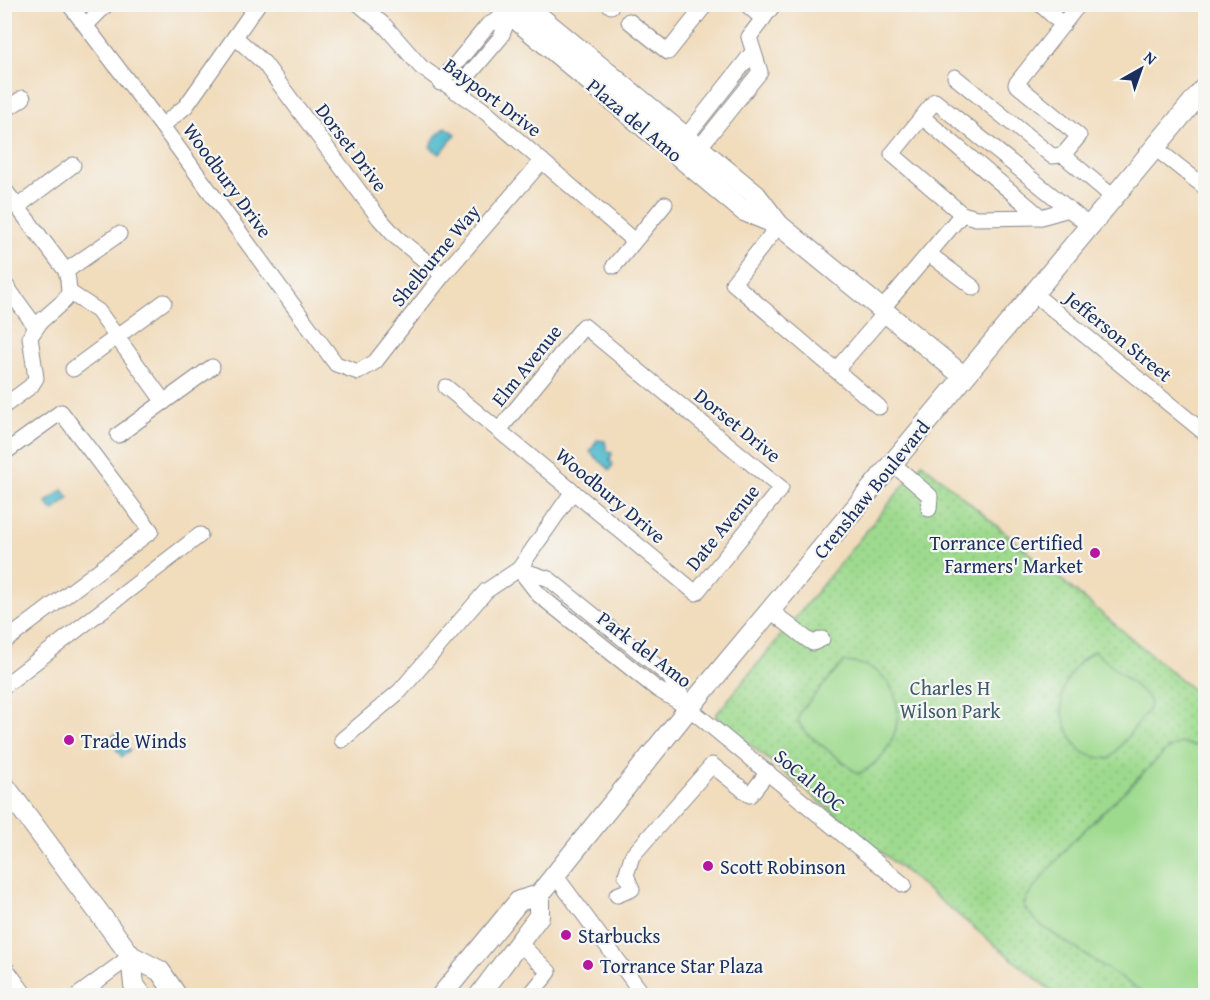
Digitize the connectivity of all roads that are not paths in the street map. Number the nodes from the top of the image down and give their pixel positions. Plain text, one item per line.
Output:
1 (69, 4) edge
2 (107, 4) edge
3 (258, 4) edge
4 (359, 4) edge
5 (706, 4) edge
6 (746, 4) edge
7 (774, 4) edge
8 (1040, 4) edge
9 (1079, 4) edge
10 (517, 9) edge
11 (763, 19) junction
12 (629, 21) dead end
13 (86, 25) junction
14 (1063, 25) junction
15 (236, 37) junction
16 (465, 54) junction
17 (477, 65) junction
18 (955, 77) dead end
19 (440, 83) junction
20 (1206, 86) edge
21 (455, 91) junction
22 (23, 98) dead end
23 (4, 111) edge
24 (922, 117) junction
25 (162, 126) junction
26 (1154, 147) junction
27 (691, 150) junction
28 (1063, 155) junction
29 (542, 161) junction
30 (73, 165) dead end
31 (1206, 188) edge
32 (4, 189) edge
33 (1113, 197) junction
34 (665, 204) dead end
35 (18, 207) junction
36 (1069, 209) junction
37 (962, 214) junction
38 (1041, 216) junction
39 (779, 225) junction
40 (1089, 226) junction
41 (119, 234) dead end
42 (634, 241) junction
43 (929, 254) junction
44 (614, 266) dead end
45 (66, 271) junction
46 (443, 275) junction
47 (4, 283) edge
48 (974, 288) dead end
49 (69, 292) junction
50 (1033, 293) junction
51 (164, 302) dead end
52 (884, 310) junction
53 (584, 326) joint
54 (36, 327) junction
55 (117, 337) junction
56 (212, 367) dead end
57 (73, 369) dead end
58 (836, 370) junction
59 (358, 372) joint
60 (963, 376) junction
61 (446, 387) dead end
62 (164, 402) junction
63 (4, 406) edge
64 (879, 407) dead end
65 (499, 430) junction
66 (1206, 434) edge
67 (118, 435) dead end
68 (4, 453) edge
69 (892, 463) junction
70 (782, 488) joint
71 (573, 491) junction
72 (929, 509) dead end
73 (200, 535) dead end
74 (519, 569) junction
75 (696, 593) joint
76 (771, 611) junction
77 (822, 639) dead end
78 (4, 642) edge
79 (4, 686) edge
80 (689, 708) junction
81 (342, 740) dead end
82 (768, 772) junction
83 (4, 785) edge
84 (555, 875) junction
85 (904, 885) dead end
86 (539, 894) junction
87 (617, 895) dead end
88 (519, 943) junction
89 (131, 956) junction
90 (4, 966) edge
91 (26, 996) edge
92 (77, 996) edge
93 (142, 996) edge
94 (177, 996) edge
95 (441, 996) edge
96 (479, 996) edge
97 (530, 996) edge
98 (644, 996) edge

1 - 13 street, Woodbury Drive
2 - 13 street
3 - 15 street
4 - 19 street, Bayport Drive
5 - 12 street
6 - 11 street
7 - 11 street
8 - 14 street
9 - 14 street
10 - 16 street
10 - 17 street
10 - 27 main road, Plaza del Amo
11 - 27 street
13 - 25 street, Woodbury Drive
14 - 28 street
15 - 25 street
15 - 46 street, Dorset Drive
16 - 17 street
16 - 19 street
17 - 21 street
18 - 28 street
19 - 21 street, Bayport Drive
20 - 26 main road, Crenshaw Boulevard
21 - 29 street, Bayport Drive
22 - 23 street
24 - 36 street
24 - 37 street
24 - 38 street
25 - 59 street, Woodbury Drive
26 - 31 street
26 - 33 main road, Crenshaw Boulevard
27 - 39 main road, Plaza del Amo
28 - 33 street
29 - 42 street, Bayport Drive
29 - 46 street, Shelburne Way
30 - 35 street
32 - 35 street
33 - 40 main road, Crenshaw Boulevard
34 - 42 street
35 - 45 street
36 - 38 street
36 - 40 street
37 - 38 street
37 - 43 street
39 - 52 main road, Plaza del Amo
39 - 58 street
40 - 50 main road, Crenshaw Boulevard
41 - 45 street
42 - 44 street
43 - 48 street
43 - 52 street
45 - 49 street
46 - 59 street, Shelburne Way
47 - 54 street
49 - 54 street
49 - 55 street
50 - 60 main road, Crenshaw Boulevard
50 - 66 street, Jefferson Street
51 - 55 street
52 - 58 street
52 - 60 main road, Plaza del Amo
53 - 65 street, Elm Avenue
53 - 70 street, Dorset Drive
54 - 63 street
55 - 57 street
55 - 62 street
56 - 62 street
58 - 64 street
60 - 69 main road, Crenshaw Boulevard
61 - 65 street, Woodbury Drive
62 - 67 street
65 - 71 street, Woodbury Drive
68 - 78 street
69 - 72 street
69 - 76 main road, Crenshaw Boulevard
70 - 75 street, Date Avenue
71 - 74 street
71 - 75 street, Woodbury Drive
73 - 79 street
74 - 80 street, Park del Amo
74 - 81 street
76 - 77 street
76 - 80 main road, Crenshaw Boulevard
80 - 82 street, SoCal ROC
80 - 84 main road, Crenshaw Boulevard
82 - 85 street, SoCal ROC
82 - 87 street
83 - 89 main road
84 - 86 main road, Crenshaw Boulevard
84 - 98 street
86 - 88 main road
86 - 95 main road, Crenshaw Boulevard
88 - 96 main road
88 - 97 street
89 - 92 street
89 - 93 main road
89 - 94 main road
90 - 91 street

